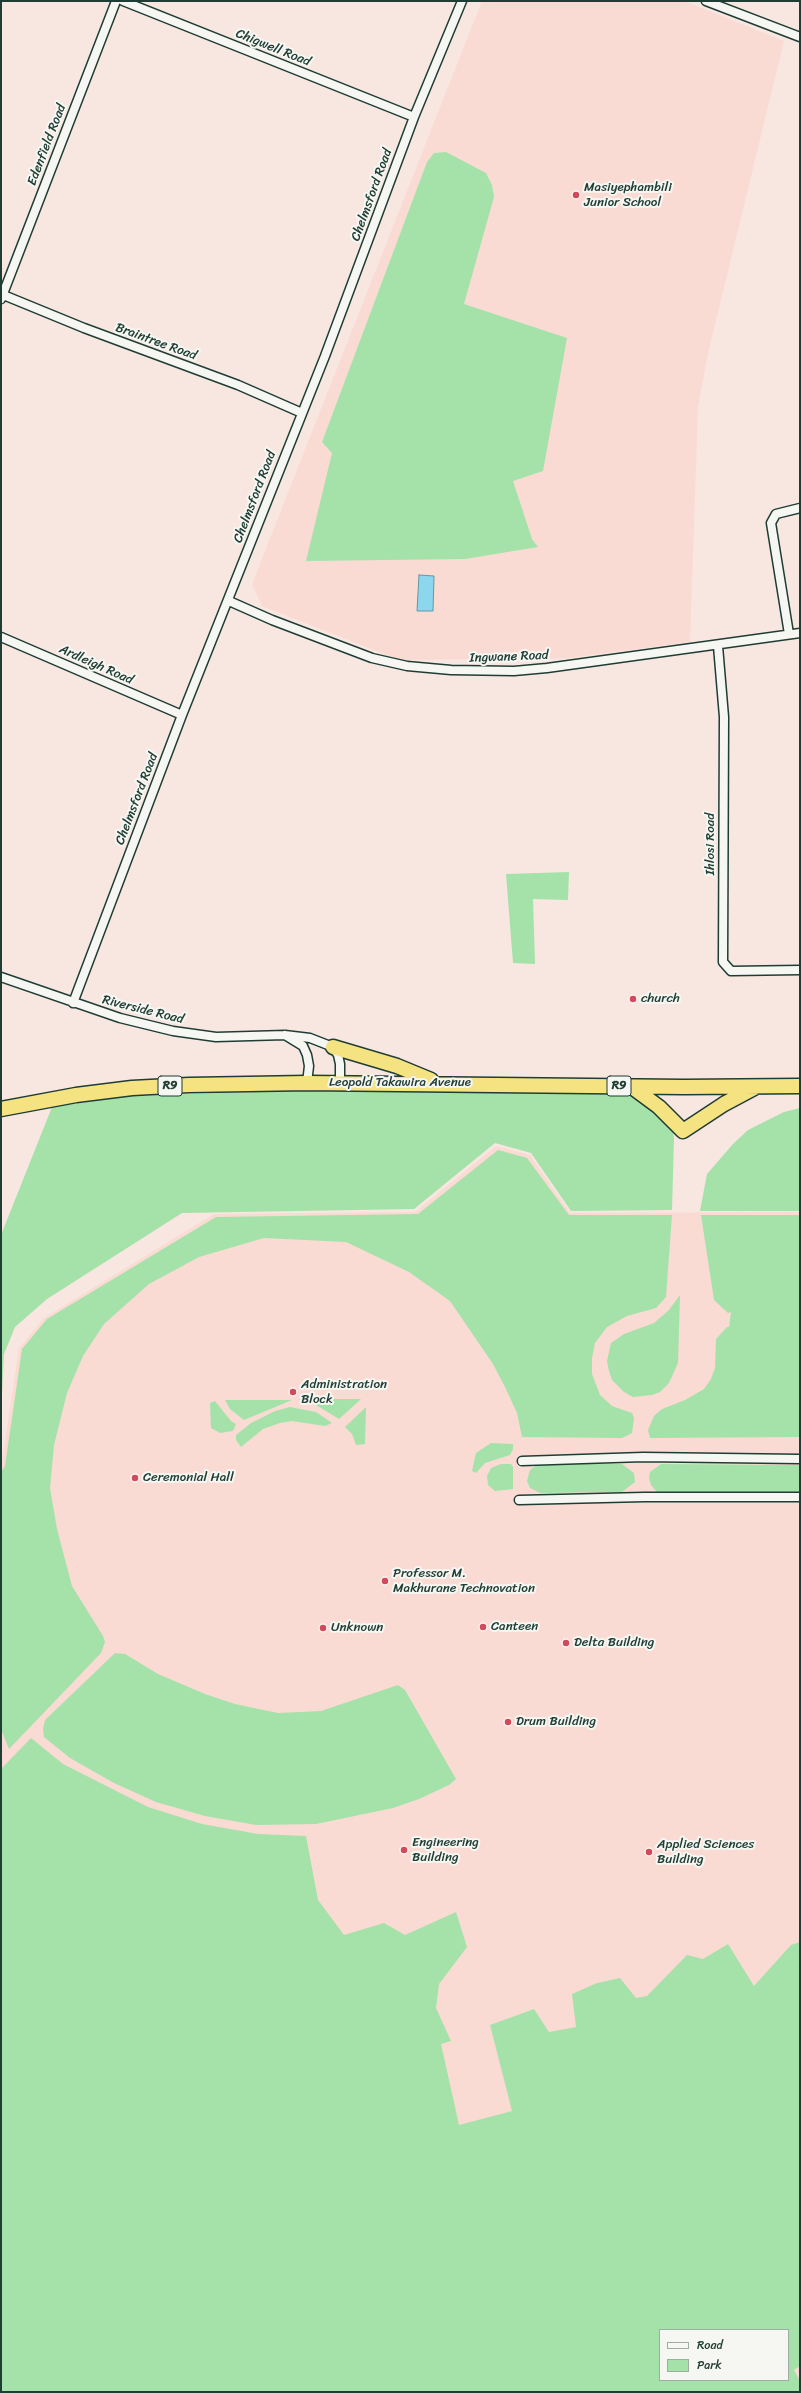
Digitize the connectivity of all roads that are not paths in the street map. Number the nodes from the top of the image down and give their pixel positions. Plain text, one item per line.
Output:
1 (116, 1) edge
2 (123, 1) edge
3 (462, 1) edge
4 (706, 1) edge
5 (800, 37) edge
6 (414, 117) junction
7 (1, 296) edge
8 (302, 412) junction
9 (800, 508) edge
10 (229, 601) junction
11 (800, 633) edge
12 (789, 634) junction
13 (1, 637) edge
14 (718, 646) junction
15 (182, 715) junction
16 (800, 970) edge
17 (1, 977) edge
18 (73, 1003) junction
19 (285, 1035) junction
20 (333, 1047) junction
21 (307, 1083) junction
22 (340, 1083) junction
23 (437, 1083) junction
24 (632, 1086) junction
25 (757, 1086) junction
26 (800, 1086) edge
27 (1, 1109) edge
28 (800, 1459) edge
29 (522, 1461) dead end
30 (800, 1497) edge
31 (519, 1500) dead end

1 - 7 street, Edenfield Road
2 - 6 street, Chigwell Road
3 - 6 street, Chelmsford Road
4 - 5 street
6 - 8 street, Chelmsford Road
7 - 8 street, Braintree Road
8 - 10 street, Chelmsford Road
9 - 12 street
10 - 14 street, Ingwane Road
10 - 15 street, Chelmsford Road
11 - 12 street, Ingwane Road
12 - 14 street, Ingwane Road
13 - 15 street, Ardleigh Road
14 - 16 street, Ihlosi Road
15 - 18 street, Chelmsford Road
17 - 18 street, Riverside Road
18 - 19 street, Riverside Road
19 - 20 street, Riverside Road
19 - 21 street
20 - 22 street
20 - 23 highway
21 - 22 highway, Leopold Takawira Avenue / R9
21 - 27 highway, Leopold Takawira Avenue / R9
22 - 23 highway, Leopold Takawira Avenue / R9
23 - 24 highway, Leopold Takawira Avenue / R9
24 - 25 highway, Leopold Takawira Avenue / R9
24 - 25 highway
25 - 26 highway, Leopold Takawira Avenue / R9
28 - 29 street
30 - 31 street

